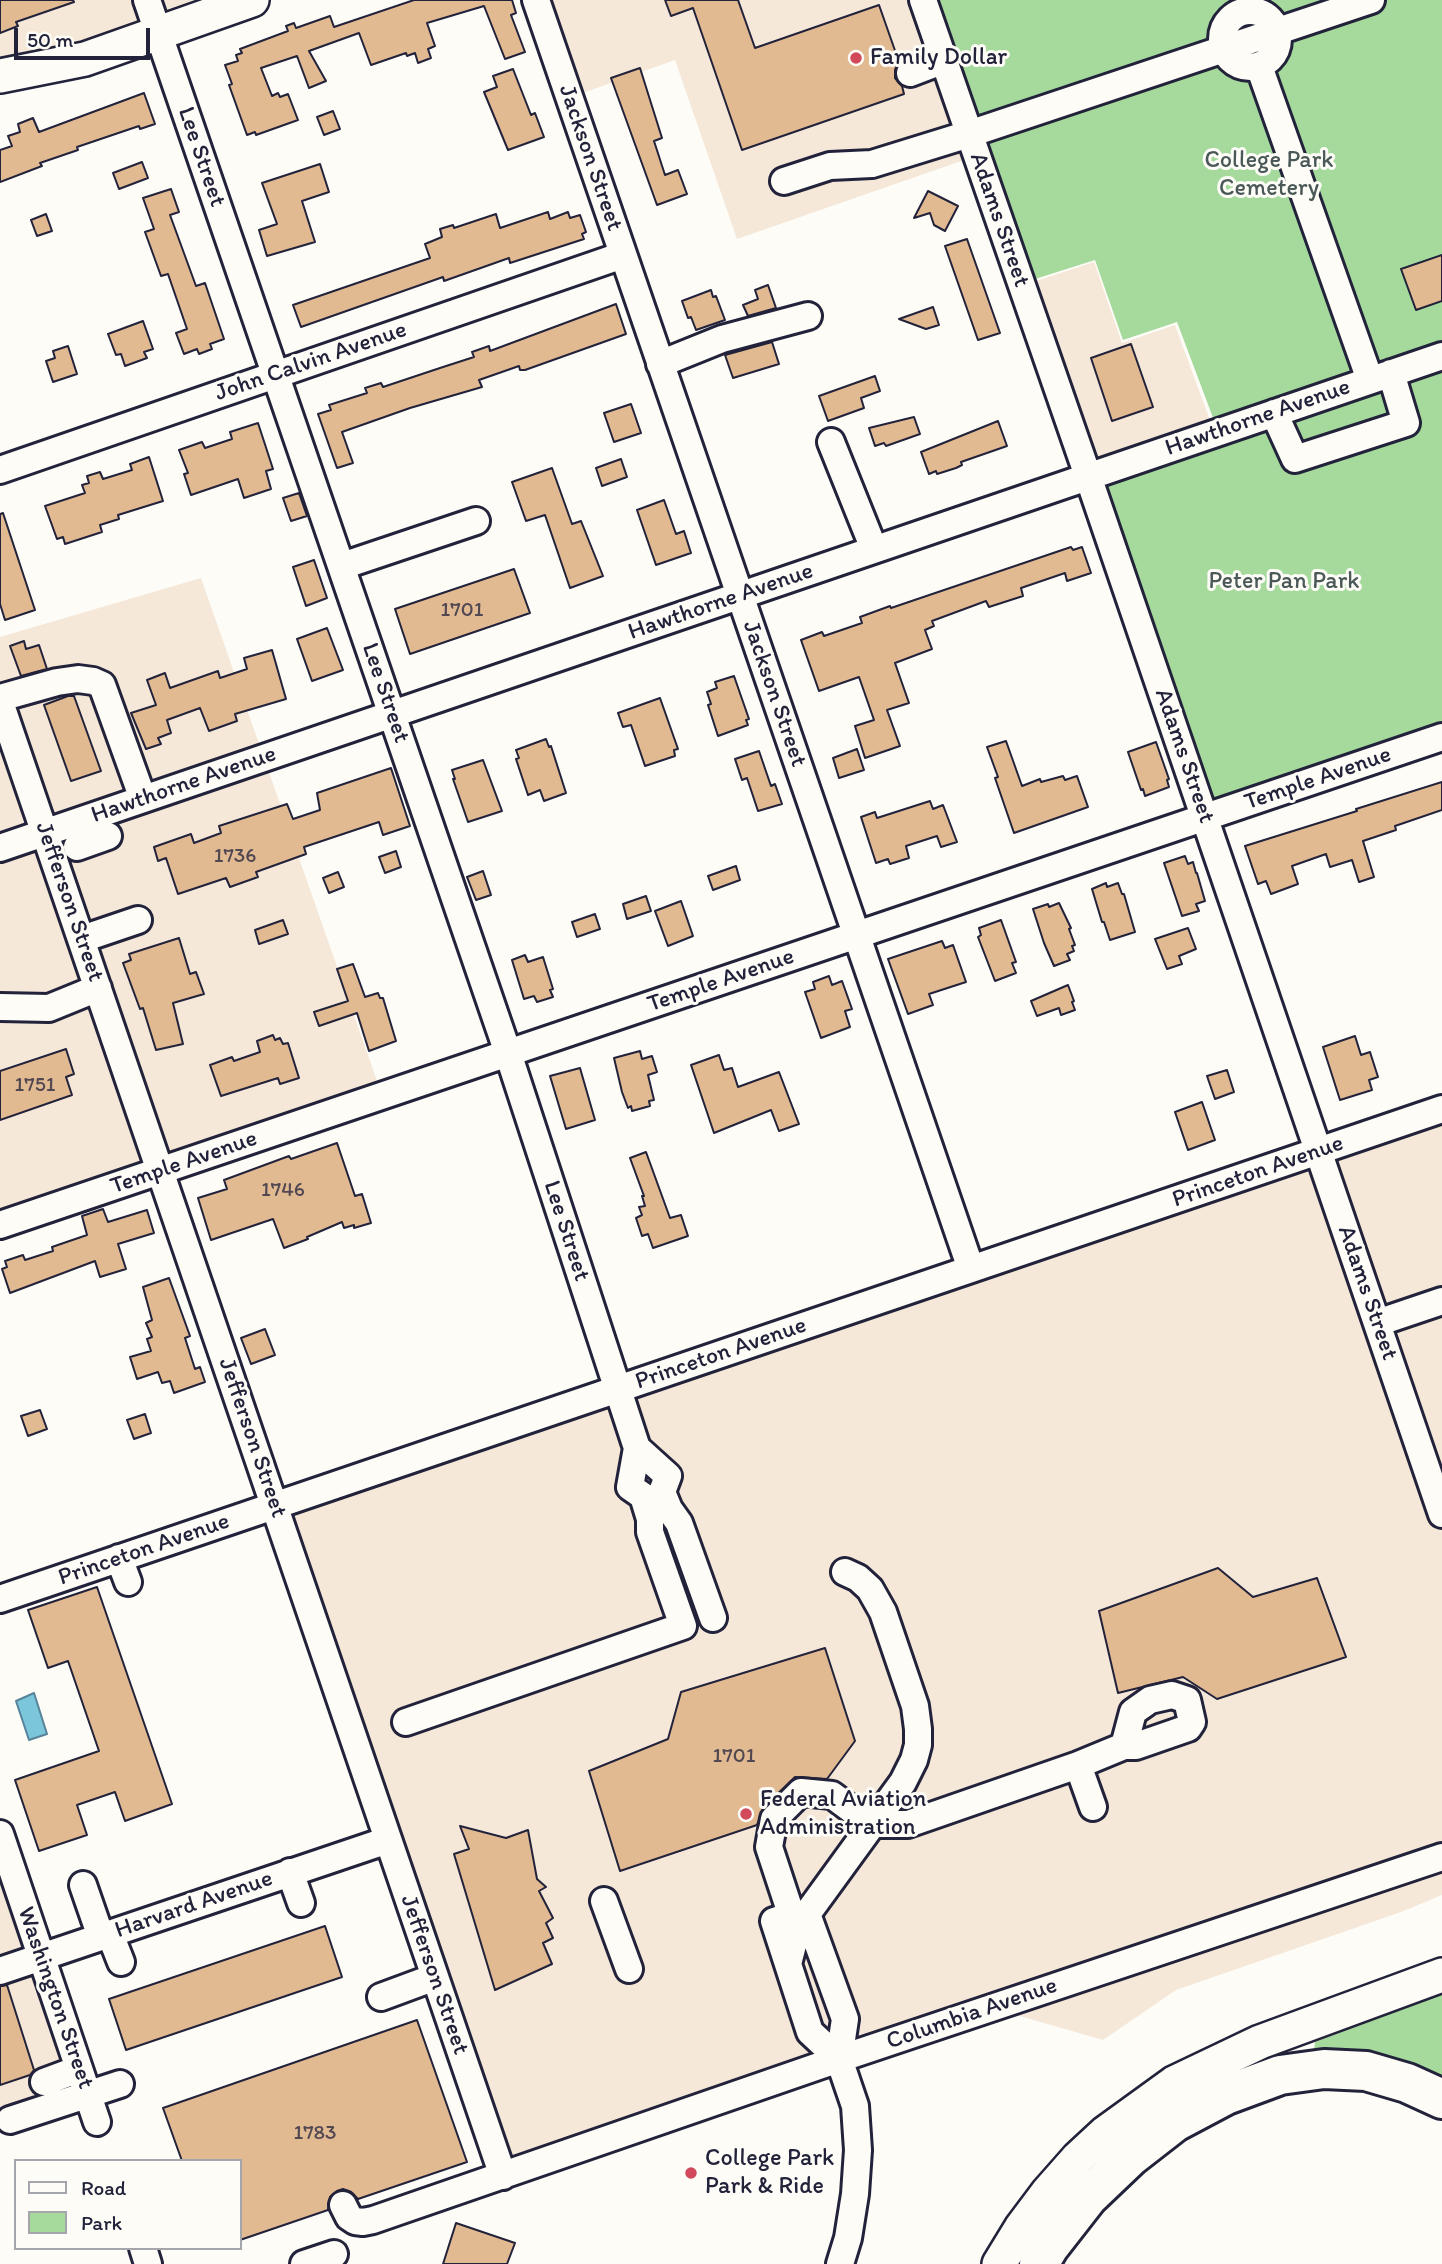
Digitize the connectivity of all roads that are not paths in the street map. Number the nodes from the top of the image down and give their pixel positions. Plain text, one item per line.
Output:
1 (147, 0) edge
2 (252, 0) edge
3 (536, 0) edge
4 (923, 0) edge
5 (1371, 0) edge
6 (1238, 7) edge
7 (1277, 31) junction
8 (158, 33) junction
9 (1224, 49) junction
10 (944, 60) junction
11 (1259, 66) junction
12 (910, 73) dead end
13 (0, 76) edge
14 (969, 134) junction
15 (785, 181) dead end
16 (623, 255) junction
17 (808, 316) dead end
18 (1442, 356) edge
19 (660, 363) junction
20 (276, 374) junction
21 (1380, 376) junction
22 (1274, 413) junction
23 (831, 442) dead end
24 (0, 470) edge
25 (1088, 476) junction
26 (476, 521) dead end
27 (874, 549) junction
28 (342, 566) junction
29 (740, 595) junction
30 (0, 700) edge
31 (393, 714) junction
32 (5, 730) edge
33 (1442, 737) edge
34 (143, 799) junction
35 (1205, 817) junction
36 (105, 827) junction
37 (45, 832) junction
38 (77, 847) dead end
39 (5, 852) edge
40 (138, 920) dead end
41 (857, 935) junction
42 (82, 939) junction
43 (98, 988) junction
44 (0, 1007) edge
45 (508, 1053) junction
46 (1442, 1109) edge
47 (1318, 1151) junction
48 (161, 1171) junction
49 (0, 1225) edge
50 (971, 1269) junction
51 (1442, 1301) edge
52 (1377, 1323) junction
53 (617, 1389) junction
54 (637, 1448) junction
55 (1437, 1485) edge
56 (274, 1505) junction
57 (1442, 1514) edge
58 (679, 1523) junction
59 (650, 1532) junction
60 (845, 1572) dead end
61 (0, 1598) edge
62 (713, 1618) dead end
63 (406, 1722) dead end
64 (1124, 1746) dead end
65 (1078, 1765) junction
66 (1093, 1807) dead end
67 (871, 1824) junction
68 (0, 1834) edge
69 (388, 1840) junction
70 (1442, 1857) edge
71 (290, 1872) junction
72 (83, 1885) dead end
73 (604, 1901) dead end
74 (301, 1903) dead end
75 (792, 1921) junction
76 (106, 1935) junction
77 (42, 1957) junction
78 (121, 1962) dead end
79 (629, 1969) dead end
80 (0, 1971) edge
81 (1442, 1975) edge
82 (435, 1978) junction
83 (381, 1997) dead end
84 (839, 2059) junction
85 (79, 2068) junction
86 (44, 2082) dead end
87 (120, 2084) dead end
88 (88, 2095) junction
89 (1442, 2099) edge
90 (10, 2120) dead end
91 (97, 2122) dead end
92 (503, 2176) junction
93 (343, 2204) dead end
94 (334, 2254) dead end
95 (304, 2264) edge
96 (840, 2264) edge
97 (999, 2264) edge
98 (1039, 2264) edge

1 - 8 street, Lee Street
2 - 8 main road
3 - 16 street, Jackson Street
4 - 10 street, Adams Street
5 - 7 street
6 - 7 street
6 - 9 street
7 - 9 street
7 - 11 street
8 - 13 main road
8 - 20 street, Lee Street
9 - 11 street
9 - 14 street
10 - 12 street
10 - 14 street, Adams Street
11 - 21 street
14 - 15 street
14 - 25 street, Adams Street
16 - 19 street, Jackson Street
16 - 20 street, John Calvin Avenue
17 - 19 street
18 - 21 street, Hawthorne Avenue
19 - 29 street, Jackson Street
20 - 24 street, John Calvin Avenue
20 - 28 street, Lee Street
21 - 22 street, Hawthorne Avenue
21 - 22 street
22 - 25 street, Hawthorne Avenue
23 - 27 street
25 - 27 street, Hawthorne Avenue
25 - 35 street, Adams Street
26 - 28 street
27 - 29 street, Hawthorne Avenue
28 - 31 street, Lee Street
29 - 31 street, Hawthorne Avenue
29 - 41 street, Jackson Street
30 - 32 street, Jefferson Street
30 - 34 street
31 - 34 street, Hawthorne Avenue
31 - 45 street, Lee Street
32 - 37 street, Jefferson Street
33 - 35 street, Temple Avenue
34 - 36 street, Hawthorne Avenue
35 - 41 street, Temple Avenue
35 - 47 street, Adams Street
36 - 37 street, Hawthorne Avenue
36 - 38 street
37 - 39 street, Hawthorne Avenue
37 - 42 street, Jefferson Street
40 - 42 street
41 - 45 street, Temple Avenue
41 - 50 street, Jackson Street
42 - 43 street, Jefferson Street
43 - 44 street
43 - 48 street, Jefferson Street
45 - 48 street, Temple Avenue
45 - 53 street, Lee Street
46 - 47 street, Princeton Avenue
47 - 50 street, Princeton Avenue
47 - 52 street, Adams Street
48 - 49 street, Temple Avenue
48 - 56 street, Jefferson Street
50 - 53 street, Princeton Avenue
51 - 52 street
52 - 55 street, Adams Street
53 - 54 street, Lee Street
53 - 56 street, Princeton Avenue
54 - 58 street
54 - 59 street
55 - 57 street, Adams Street
56 - 61 street, Princeton Avenue
56 - 69 street, Jefferson Street
58 - 59 street
58 - 62 street
59 - 63 street
60 - 67 street
64 - 65 street
65 - 66 street
65 - 67 street
67 - 75 street
67 - 75 street
68 - 77 street, Washington Street
69 - 71 street, Harvard Avenue
69 - 82 street, Jefferson Street
70 - 84 street, Columbia Avenue
71 - 74 street
71 - 76 street, Harvard Avenue
72 - 76 street
73 - 79 street
75 - 84 street
75 - 84 street
76 - 77 street, Harvard Avenue
76 - 78 street
77 - 80 street, Harvard Avenue
77 - 85 street, Washington Street
81 - 97 main road
82 - 83 street
82 - 92 street, Jefferson Street
84 - 92 street, Columbia Avenue
84 - 96 street
85 - 86 street
85 - 88 street, Washington Street
87 - 88 street
88 - 90 street
88 - 91 street, Washington Street
89 - 98 highway
92 - 93 street, Columbia Avenue
94 - 95 street

